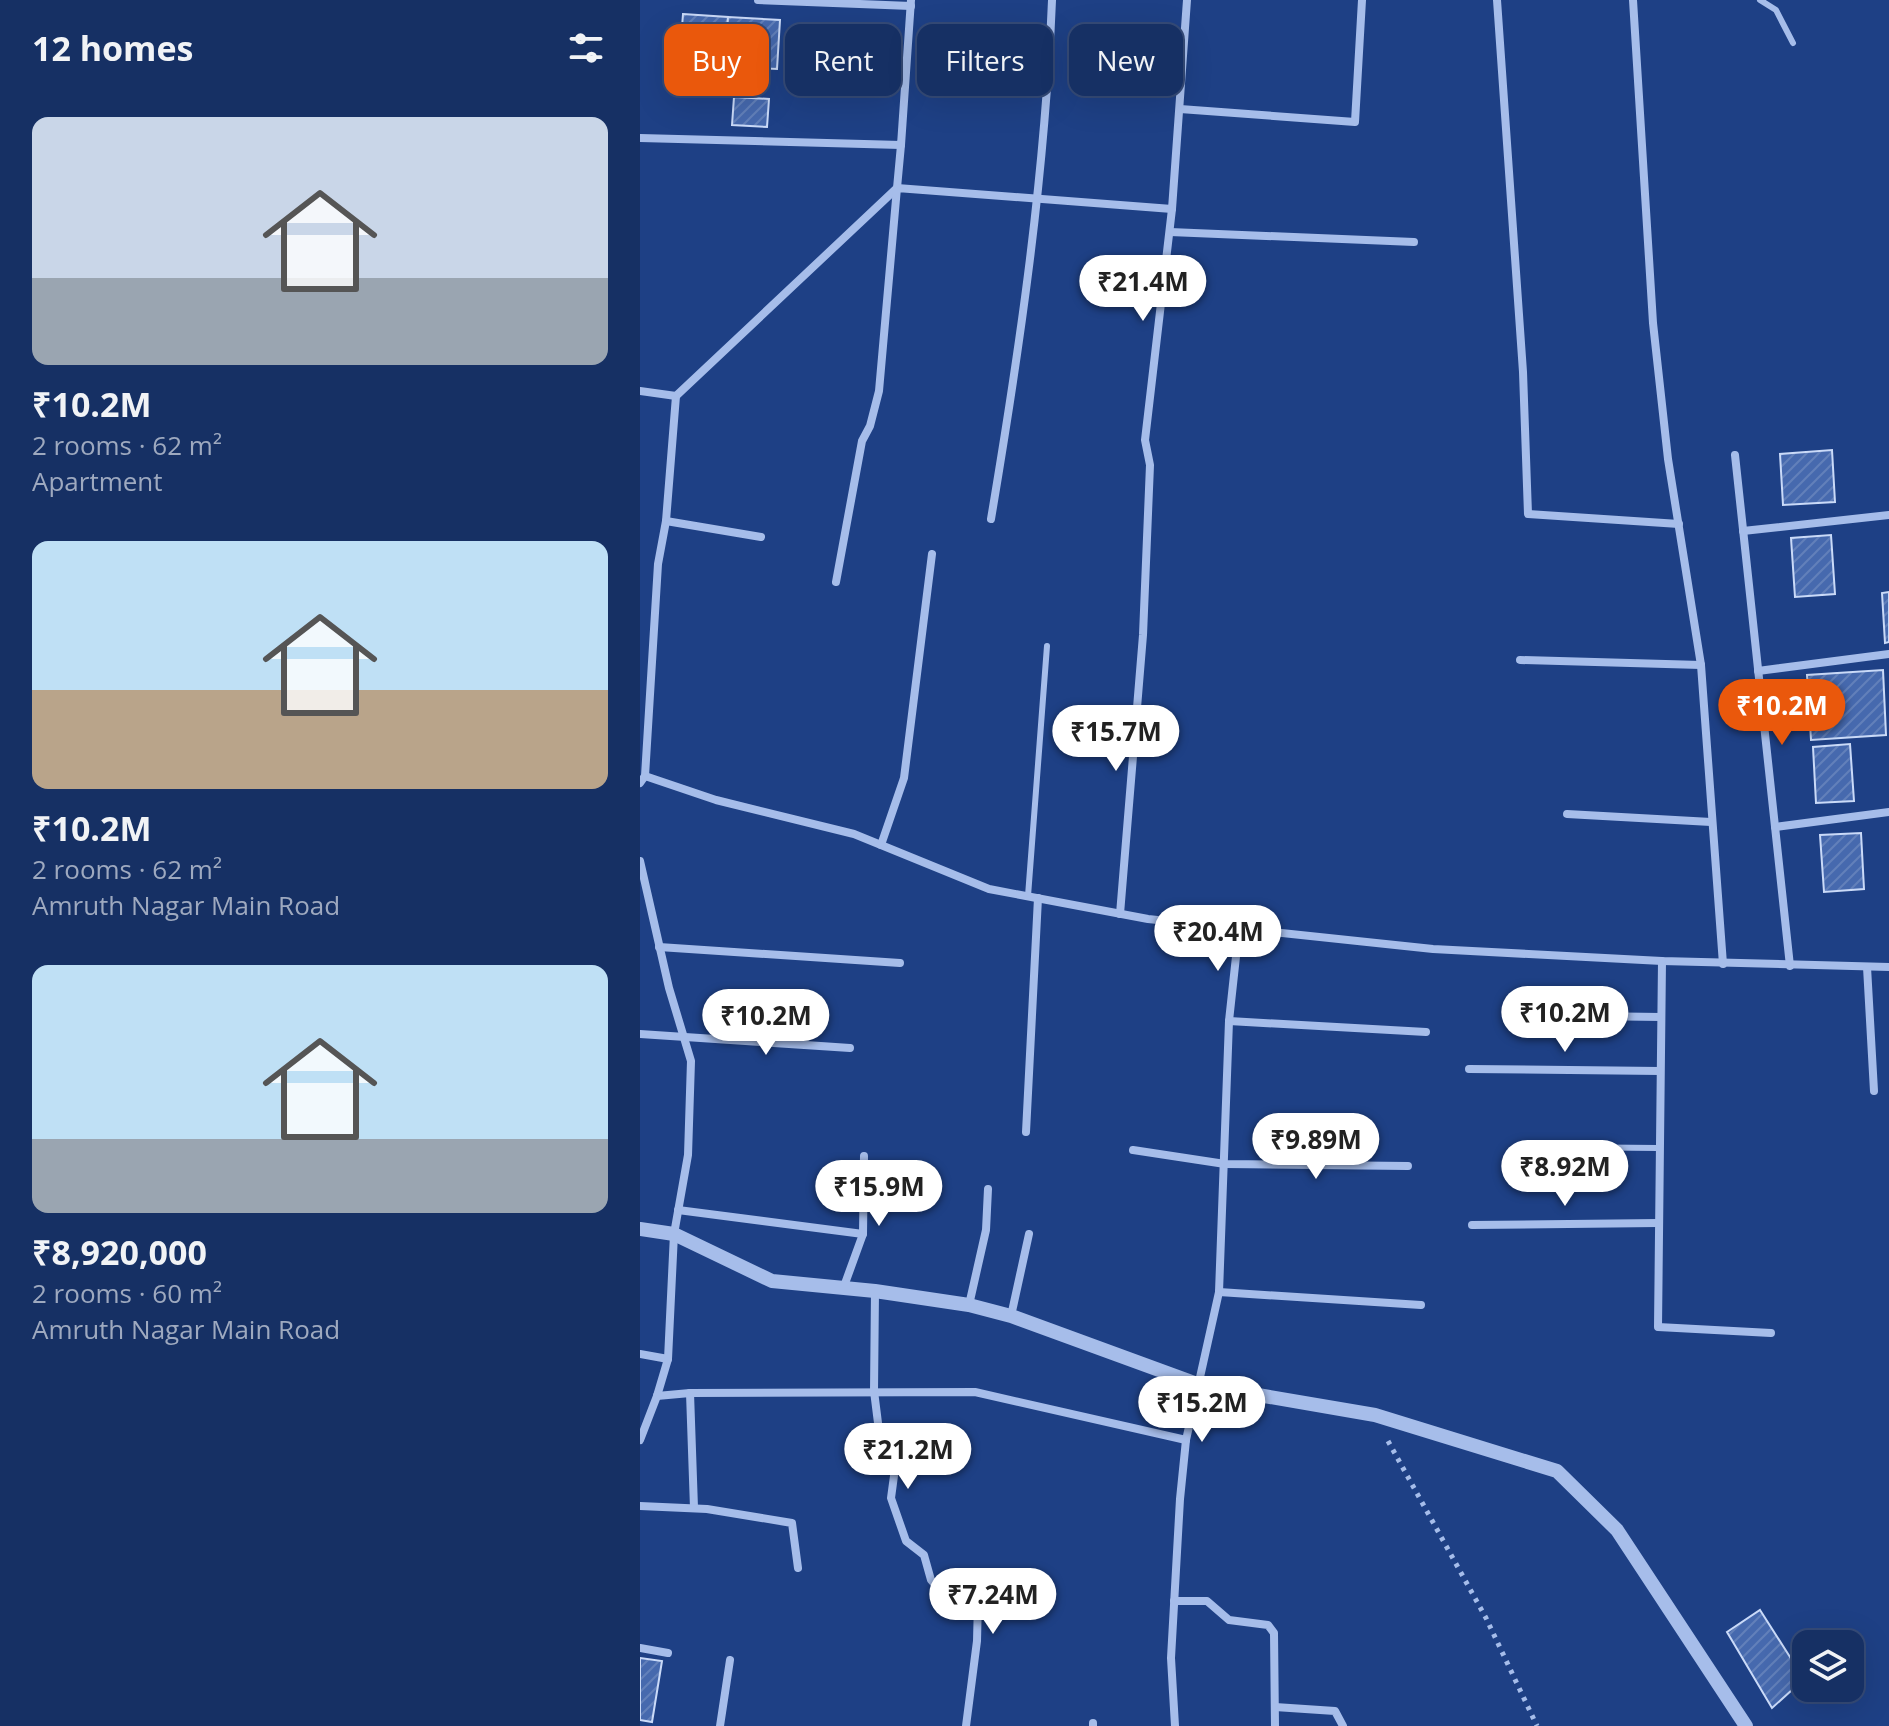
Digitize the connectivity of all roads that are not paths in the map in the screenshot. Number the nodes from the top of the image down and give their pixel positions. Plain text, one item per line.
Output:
1 (758, 0) edge
2 (1052, 0) edge
3 (1187, 0) edge
4 (1362, 0) edge
5 (1497, 0) edge
6 (1633, 0) edge
7 (1760, 0) edge
8 (911, 3) edge
9 (1793, 43) dead end
10 (1180, 109) junction
11 (640, 138) edge
12 (901, 145) junction
13 (897, 188) junction
14 (1037, 199) junction
15 (1172, 209) junction
16 (1170, 232) junction
17 (1414, 242) dead end
18 (640, 391) edge
19 (676, 396) junction
20 (1735, 455) dead end
21 (1889, 515) edge
22 (991, 519) dead end
23 (666, 521) junction
24 (1679, 524) junction
25 (1743, 531) junction
26 (761, 537) dead end
27 (932, 554) dead end
28 (836, 582) dead end
29 (1047, 646) dead end
30 (1889, 654) edge
31 (1520, 660) dead end
32 (1701, 665) junction
33 (1758, 671) junction
34 (643, 780) edge
35 (1889, 812) edge
36 (1567, 814) dead end
37 (1711, 822) junction
38 (1775, 827) junction
39 (881, 845) junction
40 (640, 861) edge
41 (1033, 897) junction
42 (1120, 914) junction
43 (1239, 929) junction
44 (659, 947) junction
45 (1662, 961) junction
46 (900, 963) dead end
47 (1723, 964) junction
48 (1790, 966) junction
49 (1867, 967) junction
50 (1889, 967) edge
51 (1586, 1016) dead end
52 (1661, 1017) junction
53 (1229, 1021) junction
54 (1426, 1032) dead end
55 (640, 1034) edge
56 (684, 1037) junction
57 (850, 1048) dead end
58 (1469, 1069) dead end
59 (1660, 1071) junction
60 (1874, 1091) dead end
61 (1026, 1132) dead end
62 (1550, 1147) dead end
63 (1658, 1148) junction
64 (1133, 1150) dead end
65 (864, 1156) dead end
66 (1225, 1164) junction
67 (1408, 1166) dead end
68 (988, 1189) dead end
69 (678, 1210) junction
70 (1658, 1223) junction
71 (1472, 1225) dead end
72 (640, 1229) edge
73 (674, 1234) junction
74 (863, 1234) junction
75 (1029, 1234) dead end
76 (843, 1290) junction
77 (875, 1291) junction
78 (1219, 1292) junction
79 (969, 1305) junction
80 (1421, 1305) dead end
81 (1011, 1316) junction
82 (1771, 1333) dead end
83 (640, 1354) edge
84 (668, 1359) junction
85 (1200, 1385) junction
86 (874, 1391) junction
87 (690, 1393) junction
88 (657, 1396) junction
89 (640, 1440) edge
90 (1186, 1440) junction
91 (640, 1506) edge
92 (694, 1508) junction
93 (798, 1568) dead end
94 (1174, 1601) junction
95 (640, 1648) edge
96 (668, 1653) dead end
97 (730, 1660) dead end
98 (1275, 1707) junction
99 (720, 1726) edge
100 (966, 1726) edge
101 (1175, 1726) edge
102 (1275, 1726) edge
103 (1343, 1726) edge
104 (1746, 1726) edge

1 - 8 street
2 - 14 street
3 - 10 street
4 - 10 street
5 - 24 street
6 - 24 street
7 - 9 lane
8 - 12 street
10 - 15 street
11 - 12 street
12 - 13 street
13 - 14 street
13 - 19 street
13 - 28 street
14 - 15 street
14 - 22 street
15 - 16 street
16 - 17 street
16 - 42 street
18 - 19 street
19 - 23 street
20 - 25 street
21 - 25 street
23 - 26 street
23 - 34 street
24 - 32 street
25 - 33 street
27 - 39 street
29 - 41 lane
30 - 33 street
31 - 32 street
32 - 37 street
33 - 38 street
34 - 39 street
35 - 38 street
36 - 37 street
37 - 47 street
38 - 48 street
39 - 41 street
40 - 44 street
41 - 42 street
41 - 61 street
42 - 43 street
43 - 45 street
43 - 53 street
44 - 46 street
44 - 56 street
45 - 47 street
45 - 52 street
47 - 48 street
48 - 49 street
49 - 50 street
49 - 60 street
51 - 52 street
52 - 59 street
53 - 54 street
53 - 66 street
55 - 56 street
56 - 57 street
56 - 69 street
58 - 59 street
59 - 63 street
62 - 63 lane
63 - 70 street
64 - 66 street
65 - 74 street
66 - 67 street
66 - 78 street
68 - 79 street
69 - 73 street
69 - 74 street
70 - 71 street
70 - 82 street
72 - 73 street
73 - 76 street
73 - 84 street
74 - 76 street
75 - 81 street
76 - 77 street
77 - 79 street
77 - 86 street
78 - 80 street
78 - 85 street
79 - 81 street
81 - 85 street
83 - 84 street
84 - 88 street
85 - 90 street
85 - 104 street
86 - 87 street
86 - 90 street
86 - 100 street
87 - 88 street
87 - 92 street
88 - 89 street
90 - 94 street
91 - 92 street
92 - 93 street
94 - 98 street
94 - 101 street
95 - 96 street
97 - 99 street
98 - 102 street
98 - 103 street

